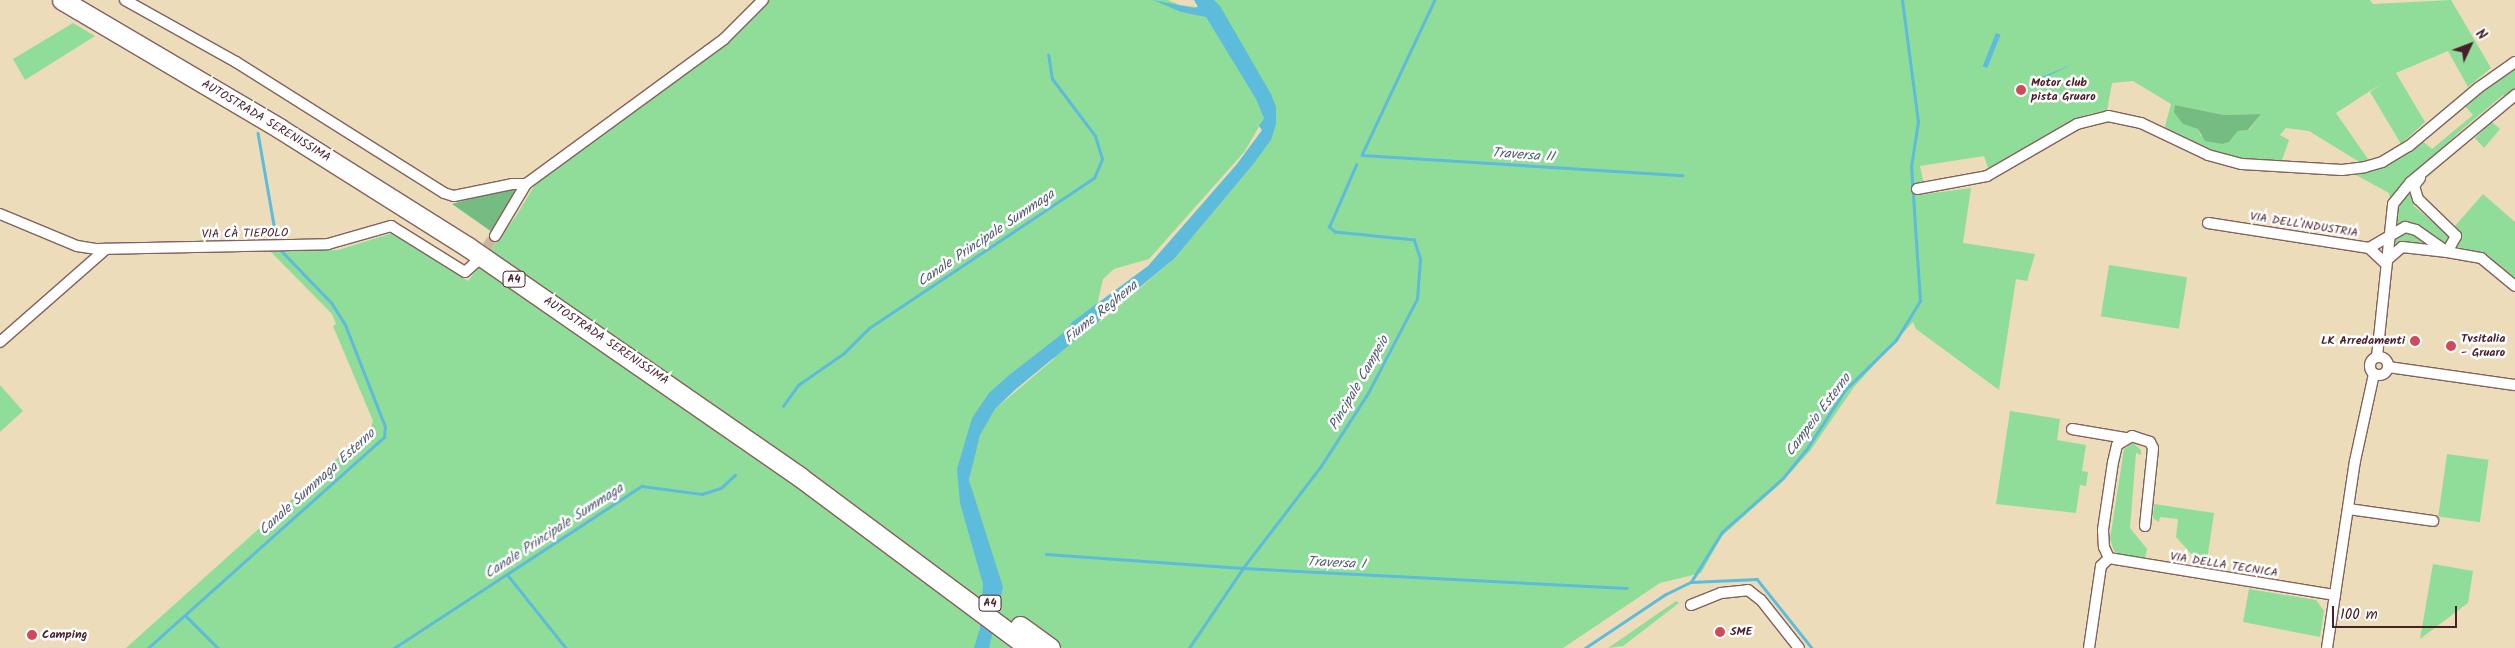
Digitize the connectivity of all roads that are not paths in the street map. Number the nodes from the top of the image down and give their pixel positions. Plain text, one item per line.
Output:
1 (62, 0) edge
2 (87, 0) edge
3 (125, 0) edge
4 (763, 0) edge
5 (2515, 62) edge
6 (2515, 95) edge
7 (2424, 174) junction
8 (526, 184) junction
9 (1917, 188) dead end
10 (0, 214) edge
11 (2208, 223) dead end
12 (495, 236) tunnel mouth
13 (2387, 239) junction
14 (107, 248) junction
15 (2369, 248) junction
16 (2447, 252) junction
17 (476, 262) tunnel mouth
18 (2385, 262) junction
19 (2515, 286) edge
20 (0, 342) edge
21 (2377, 357) junction
22 (2388, 367) junction
23 (2374, 374) junction
24 (2515, 385) edge
25 (2072, 429) dead end
26 (2125, 438) junction
27 (2348, 509) junction
28 (2433, 521) dead end
29 (2145, 526) dead end
30 (2109, 558) junction
31 (950, 581) junction
32 (2335, 595) junction
33 (1691, 605) dead end
34 (1026, 640) edge
35 (1050, 648) edge
36 (1799, 648) edge
37 (2090, 648) edge
38 (2327, 648) edge

1 - 31 highway, AUTOSTRADA SERENISSIMA / A4
2 - 31 highway, AUTOSTRADA SERENISSIMA / A4
3 - 8 street
4 - 8 street
5 - 9 street
6 - 7 street
7 - 13 street
7 - 16 street
8 - 12 street
10 - 14 street, VIA CÀ TIEPOLO
11 - 15 street, VIA DELL'INDUSTRIA
13 - 15 street
13 - 16 street
13 - 18 street
14 - 17 street, VIA CÀ TIEPOLO
14 - 20 street
15 - 18 street, VIA DELL'INDUSTRIA
16 - 18 street
16 - 19 street
18 - 21 street
21 - 22 street
21 - 23 street
22 - 23 street
22 - 24 street
23 - 27 street
25 - 26 street
26 - 29 street
26 - 30 street
27 - 28 street
27 - 32 street
30 - 32 street, VIA DELLA TECNICA
30 - 37 street
31 - 34 highway, AUTOSTRADA SERENISSIMA / A4
32 - 38 street
33 - 36 street
34 - 35 highway, AUTOSTRADA SERENISSIMA / A4

